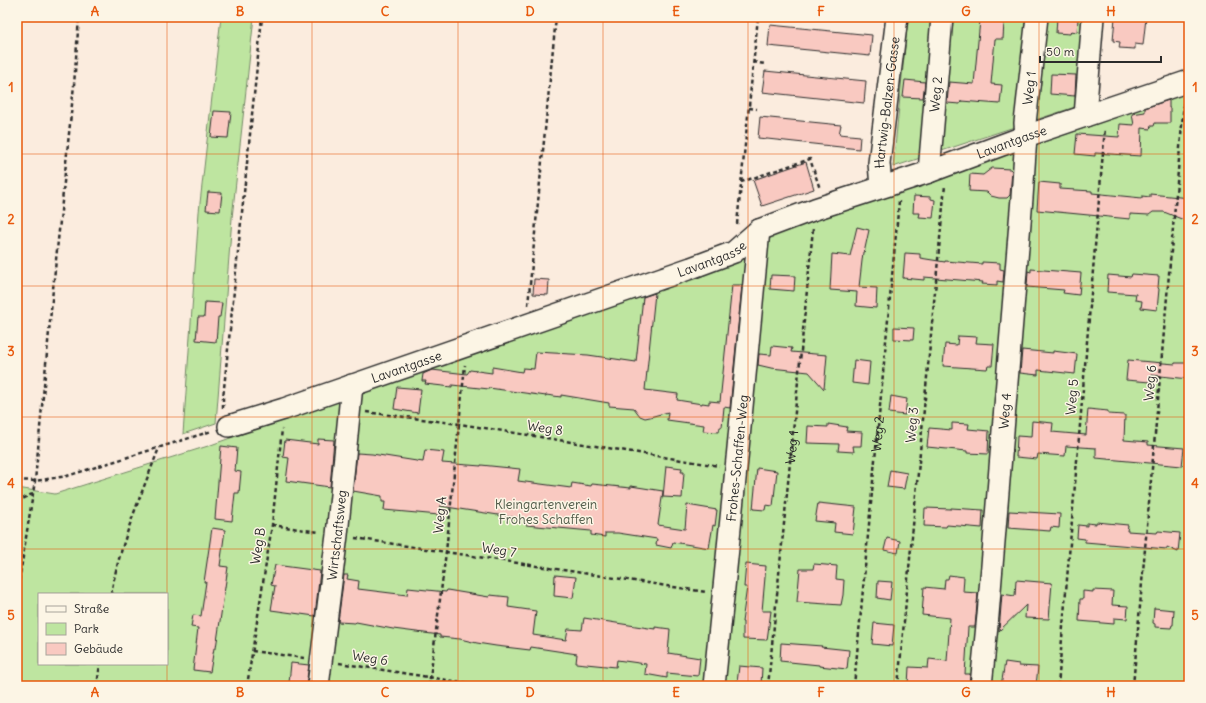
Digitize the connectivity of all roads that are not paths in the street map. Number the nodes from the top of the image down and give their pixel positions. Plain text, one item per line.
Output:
1 (897, 17) edge
2 (942, 17) edge
3 (1036, 17) edge
4 (1093, 17) edge
5 (1188, 82) edge
6 (1085, 116) junction
7 (1026, 136) junction
8 (938, 169) junction
9 (881, 187) junction
10 (757, 232) junction
11 (352, 384) junction
12 (229, 426) road end
13 (318, 686) edge
14 (714, 686) edge
15 (981, 686) edge

1 - 9 street, Hartwig-Balzen-Gasse
2 - 8 street, Weg 2
3 - 7 street, Weg 1
4 - 6 street
5 - 6 street, Lavantgasse
6 - 7 street, Lavantgasse
7 - 8 street, Lavantgasse
7 - 15 street, Weg 4
8 - 9 street, Lavantgasse
9 - 10 street, Lavantgasse
10 - 11 street, Lavantgasse
10 - 14 street, Frohes-Schaffen-Weg
11 - 12 street, Lavantgasse
11 - 13 street, Wirtschaftsweg

